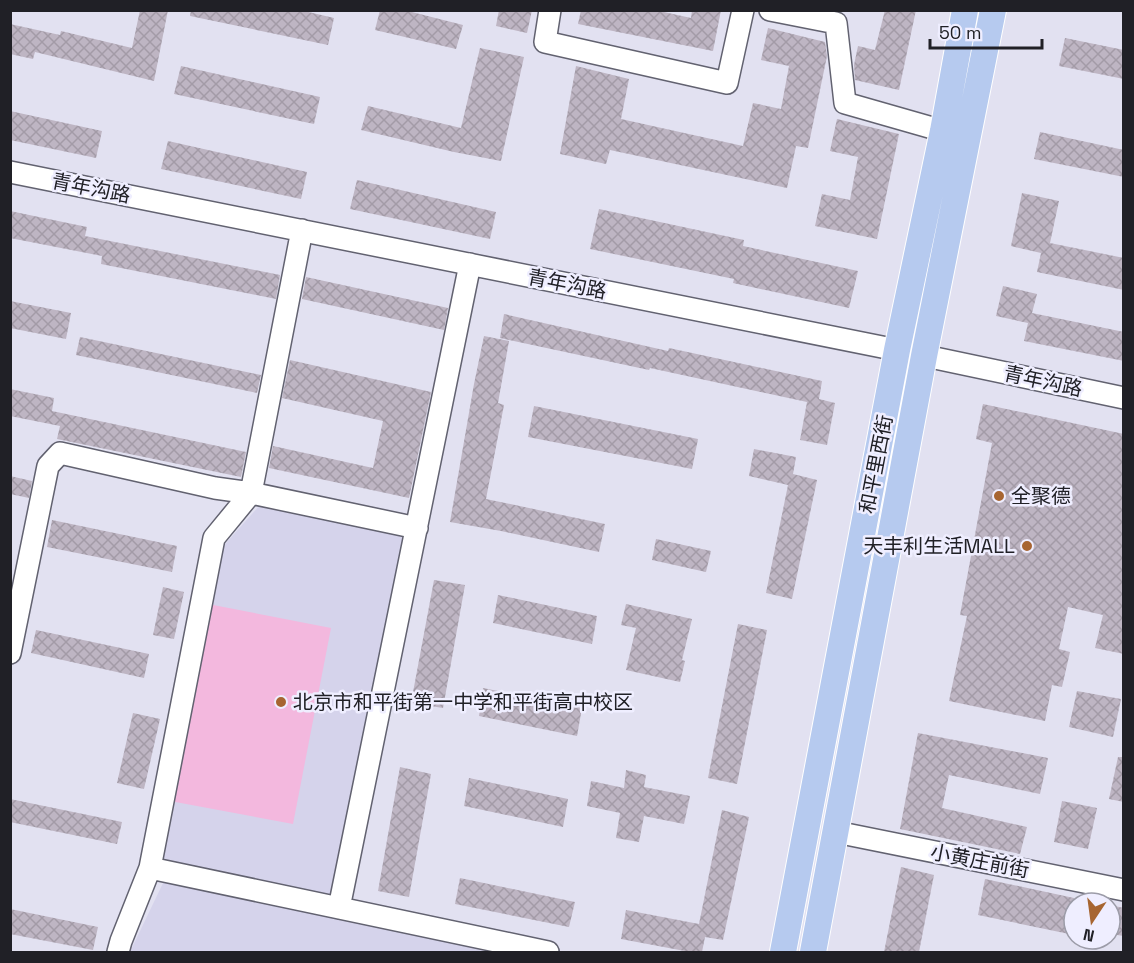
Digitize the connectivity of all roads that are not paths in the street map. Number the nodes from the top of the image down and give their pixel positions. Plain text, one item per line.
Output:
1 (550, 10) edge
2 (744, 10) edge
3 (770, 10) edge
4 (965, 10) edge
5 (993, 10) edge
6 (943, 131) junction
7 (10, 172) edge
8 (302, 230) junction
9 (470, 264) junction
10 (897, 350) junction
11 (924, 356) junction
12 (1124, 398) edge
13 (250, 494) junction
14 (417, 528) junction
15 (10, 653) edge
16 (836, 832) junction
17 (150, 868) junction
18 (1124, 890) edge
19 (339, 908) junction
20 (496, 948) edge
21 (118, 952) edge
22 (548, 952) edge
23 (783, 952) edge
24 (813, 952) edge

1 - 2 street
3 - 6 street
4 - 6 main road, 和平里西街
5 - 11 main road, 和平里西街
6 - 10 main road, 和平里西街
7 - 8 street, 青年沟路
8 - 9 street, 青年沟路
8 - 13 street
9 - 10 street, 青年沟路
9 - 14 street
10 - 11 street, 青年沟路
10 - 23 main road, 和平里西街
11 - 12 street, 青年沟路
11 - 16 main road, 和平里西街
13 - 14 street
13 - 15 street
13 - 17 street
14 - 19 street
16 - 18 street, 小黄庄前街
16 - 24 main road, 和平里西街
17 - 19 street
17 - 21 street
19 - 20 street
20 - 22 street

